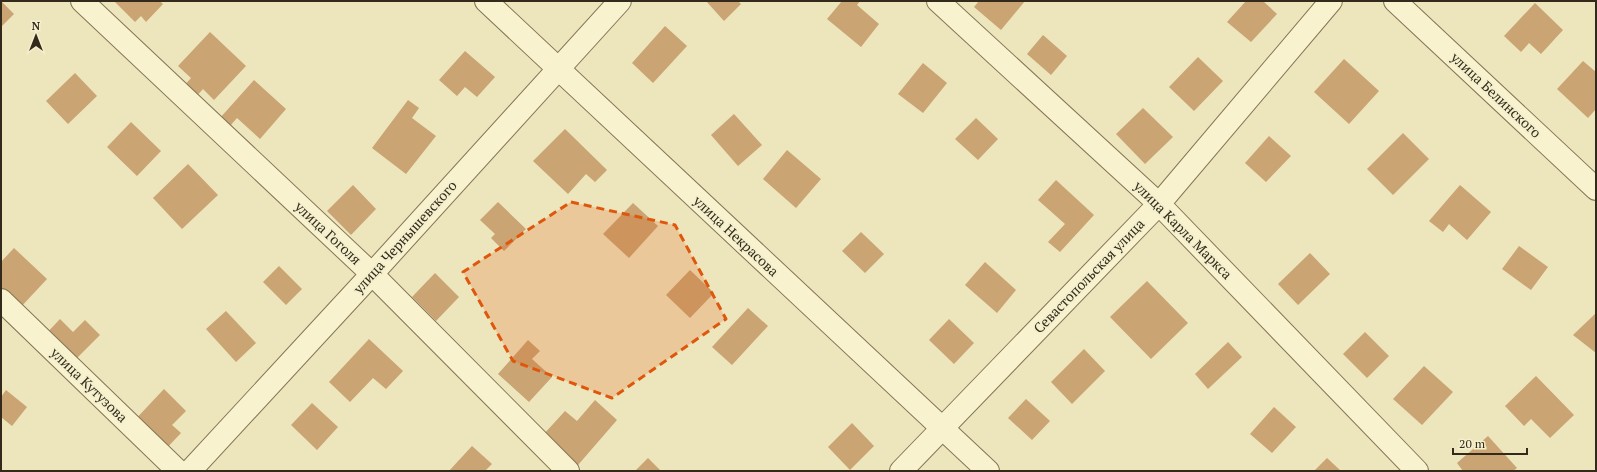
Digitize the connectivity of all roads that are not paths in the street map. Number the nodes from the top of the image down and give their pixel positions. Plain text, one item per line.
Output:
1 (82, 1) edge
2 (486, 1) edge
3 (620, 1) edge
4 (938, 1) edge
5 (1331, 1) edge
6 (1395, 1) edge
7 (557, 69) junction
8 (1596, 189) edge
9 (1159, 204) junction
10 (372, 274) junction
11 (1, 300) edge
12 (941, 428) junction
13 (178, 471) edge
14 (190, 471) edge
15 (568, 471) edge
16 (901, 471) edge
17 (988, 471) edge
18 (1417, 471) edge

1 - 10 street, улица Гоголя
2 - 7 street, улица Некрасова
3 - 7 street, улица Чернышевского
4 - 9 street, улица Карла Маркса
5 - 9 street, Севастопольская улица
6 - 8 street, улица Белинского
7 - 10 street, улица Чернышевского
7 - 12 street, улица Некрасова
9 - 12 street, Севастопольская улица
9 - 18 street, улица Карла Маркса
10 - 14 street, улица Чернышевского
10 - 15 street, улица Гоголя
11 - 13 street, улица Кутузова
12 - 16 street, Севастопольская улица
12 - 17 street, улица Некрасова

